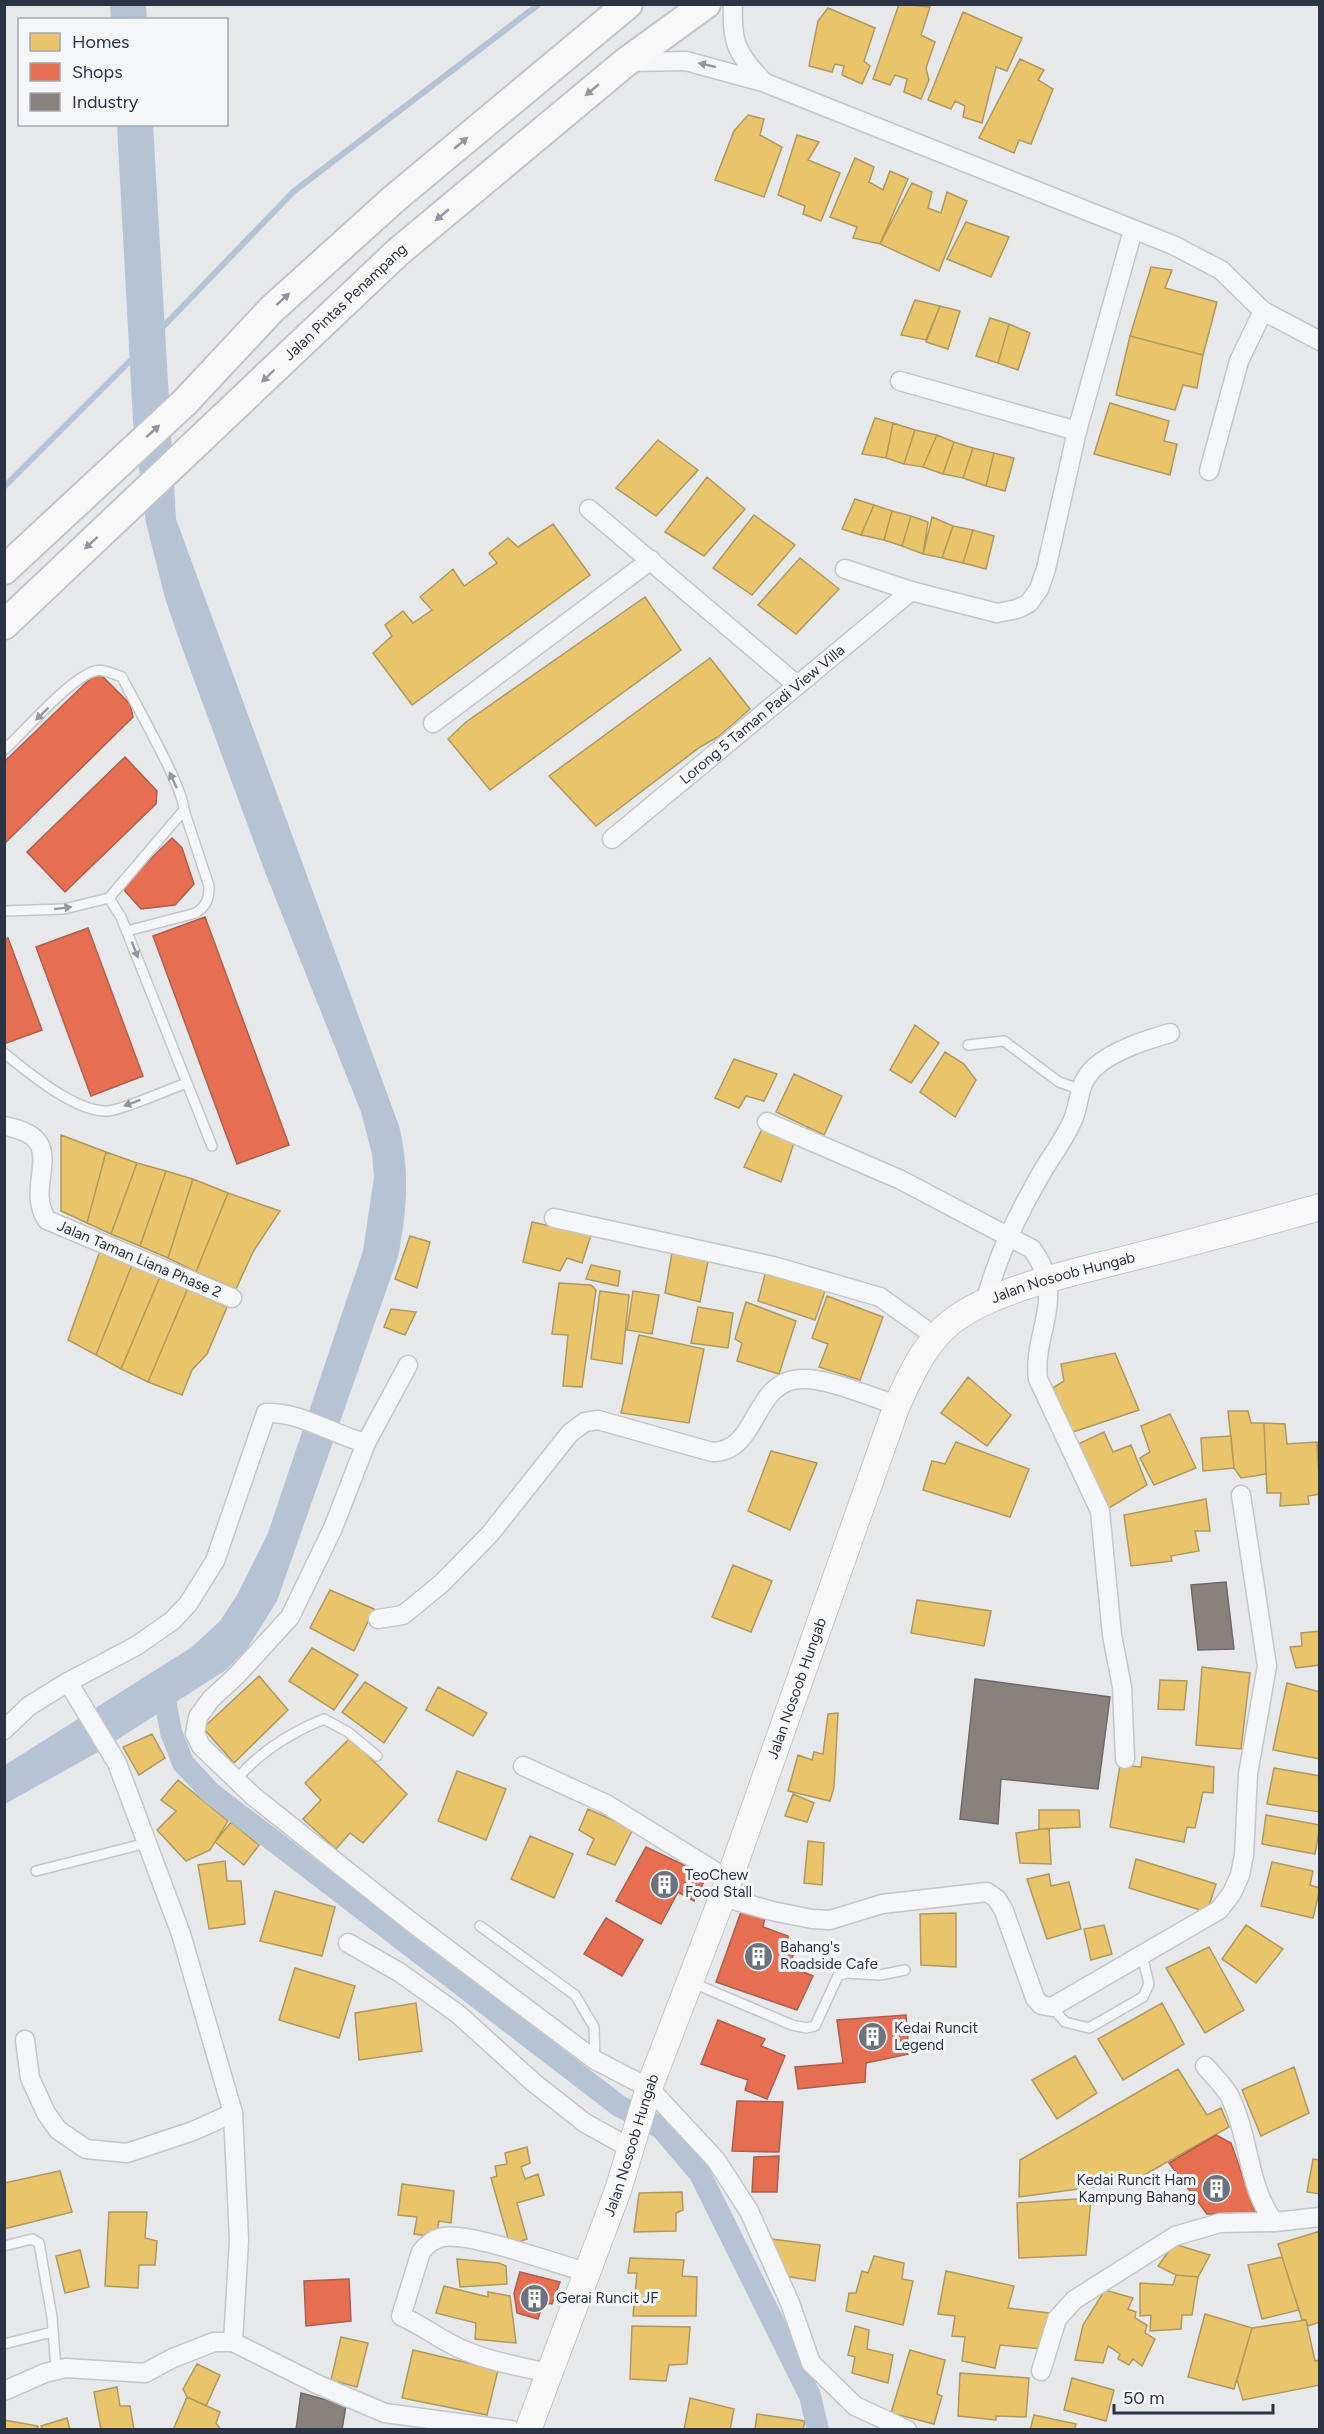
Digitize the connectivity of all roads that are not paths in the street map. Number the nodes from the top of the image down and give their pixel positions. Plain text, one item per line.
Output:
1 (628, 4) edge
2 (706, 4) edge
3 (733, 4) edge
4 (626, 62) junction
5 (764, 82) junction
6 (1133, 230) junction
7 (1263, 311) junction
8 (1320, 341) edge
9 (900, 381) dead end
10 (1077, 431) junction
11 (1209, 471) dead end
12 (589, 509) dead end
13 (651, 560) junction
14 (845, 569) dead end
15 (4, 570) edge
16 (911, 591) junction
17 (4, 625) edge
18 (797, 685) junction
19 (433, 723) dead end
20 (4, 750) edge
21 (184, 810) junction
22 (612, 839) dead end
23 (109, 898) junction
24 (4, 911) edge
25 (127, 931) junction
26 (1170, 1033) dead end
27 (968, 1045) dead end
28 (4, 1053) edge
29 (187, 1083) junction
30 (1079, 1089) junction
31 (767, 1122) dead end
32 (4, 1126) edge
33 (212, 1146) dead end
34 (1320, 1207) edge
35 (554, 1218) dead end
36 (1008, 1237) junction
37 (1047, 1280) junction
38 (232, 1298) dead end
39 (985, 1303) junction
40 (936, 1336) junction
41 (408, 1365) dead end
42 (897, 1405) junction
43 (366, 1443) junction
44 (1240, 1495) dead end
45 (378, 1619) dead end
46 (68, 1682) junction
47 (4, 1730) edge
48 (377, 1756) dead end
49 (1125, 1759) dead end
50 (523, 1766) dead end
51 (236, 1780) junction
52 (147, 1843) junction
53 (36, 1872) dead end
54 (726, 1889) junction
55 (480, 1926) dead end
56 (348, 1943) dead end
57 (1142, 1956) junction
58 (905, 1970) dead end
59 (690, 1982) junction
60 (1052, 2007) junction
61 (25, 2040) dead end
62 (595, 2060) junction
63 (1205, 2066) dead end
64 (647, 2097) junction
65 (233, 2113) junction
66 (633, 2145) junction
67 (1320, 2217) edge
68 (1274, 2222) junction
69 (4, 2246) edge
70 (587, 2272) junction
71 (52, 2332) junction
72 (233, 2342) junction
73 (4, 2344) edge
74 (56, 2370) junction
75 (1041, 2371) dead end
76 (549, 2373) junction
77 (4, 2391) edge
78 (511, 2430) edge
79 (528, 2430) edge
80 (907, 2430) edge

15 -> 1 main road
2 - 4 main road, Jalan Pintas Penampang
3 - 5 street
5 -> 4 street
4 -> 17 main road, Jalan Pintas Penampang
5 - 6 street
6 - 7 street
6 - 10 street
7 - 8 street
7 - 11 street
9 - 10 street
10 - 16 street
12 - 13 street
13 - 18 street
13 - 19 street
14 - 16 street
16 - 18 street, Lorong 5 Taman Padi View Villa
18 - 22 street, Lorong 5 Taman Padi View Villa
21 -> 20 lane
21 - 23 lane
21 - 25 lane
24 -> 23 lane
23 - 25 lane
25 -> 29 lane
26 - 30 street
27 - 30 lane
29 -> 28 lane
29 - 33 lane
30 - 36 street
31 - 36 street
32 - 38 street, Jalan Taman Liana Phase 2
34 - 37 main road, Jalan Nosoob Hungab
35 - 40 street
36 - 37 street
36 - 39 street
37 - 39 main road, Jalan Nosoob Hungab
37 - 49 street
39 - 40 main road, Jalan Nosoob Hungab
40 - 42 main road, Jalan Nosoob Hungab
41 - 43 street
42 - 45 street
42 - 54 main road, Jalan Nosoob Hungab
43 - 46 street
43 - 51 street
44 - 57 street
46 - 47 street
46 - 52 street
48 - 51 lane
50 - 54 street
51 - 62 street
52 - 53 lane
52 - 65 street
54 - 59 main road, Jalan Nosoob Hungab
54 - 60 street
55 - 62 lane
56 - 66 street
57 - 60 street
57 - 60 lane
58 - 59 lane
59 - 64 main road, Jalan Nosoob Hungab
61 - 65 street
62 - 64 street
63 - 68 street
64 - 66 main road, Jalan Nosoob Hungab
64 - 80 street
65 - 72 street
66 - 70 main road, Jalan Nosoob Hungab
67 - 68 street
68 - 75 street
69 - 71 lane
70 - 76 main road, Jalan Nosoob Hungab
70 - 76 street
71 - 73 lane
71 - 74 lane
72 - 74 street
72 - 78 street
74 - 77 street
76 - 79 main road, Jalan Nosoob Hungab

